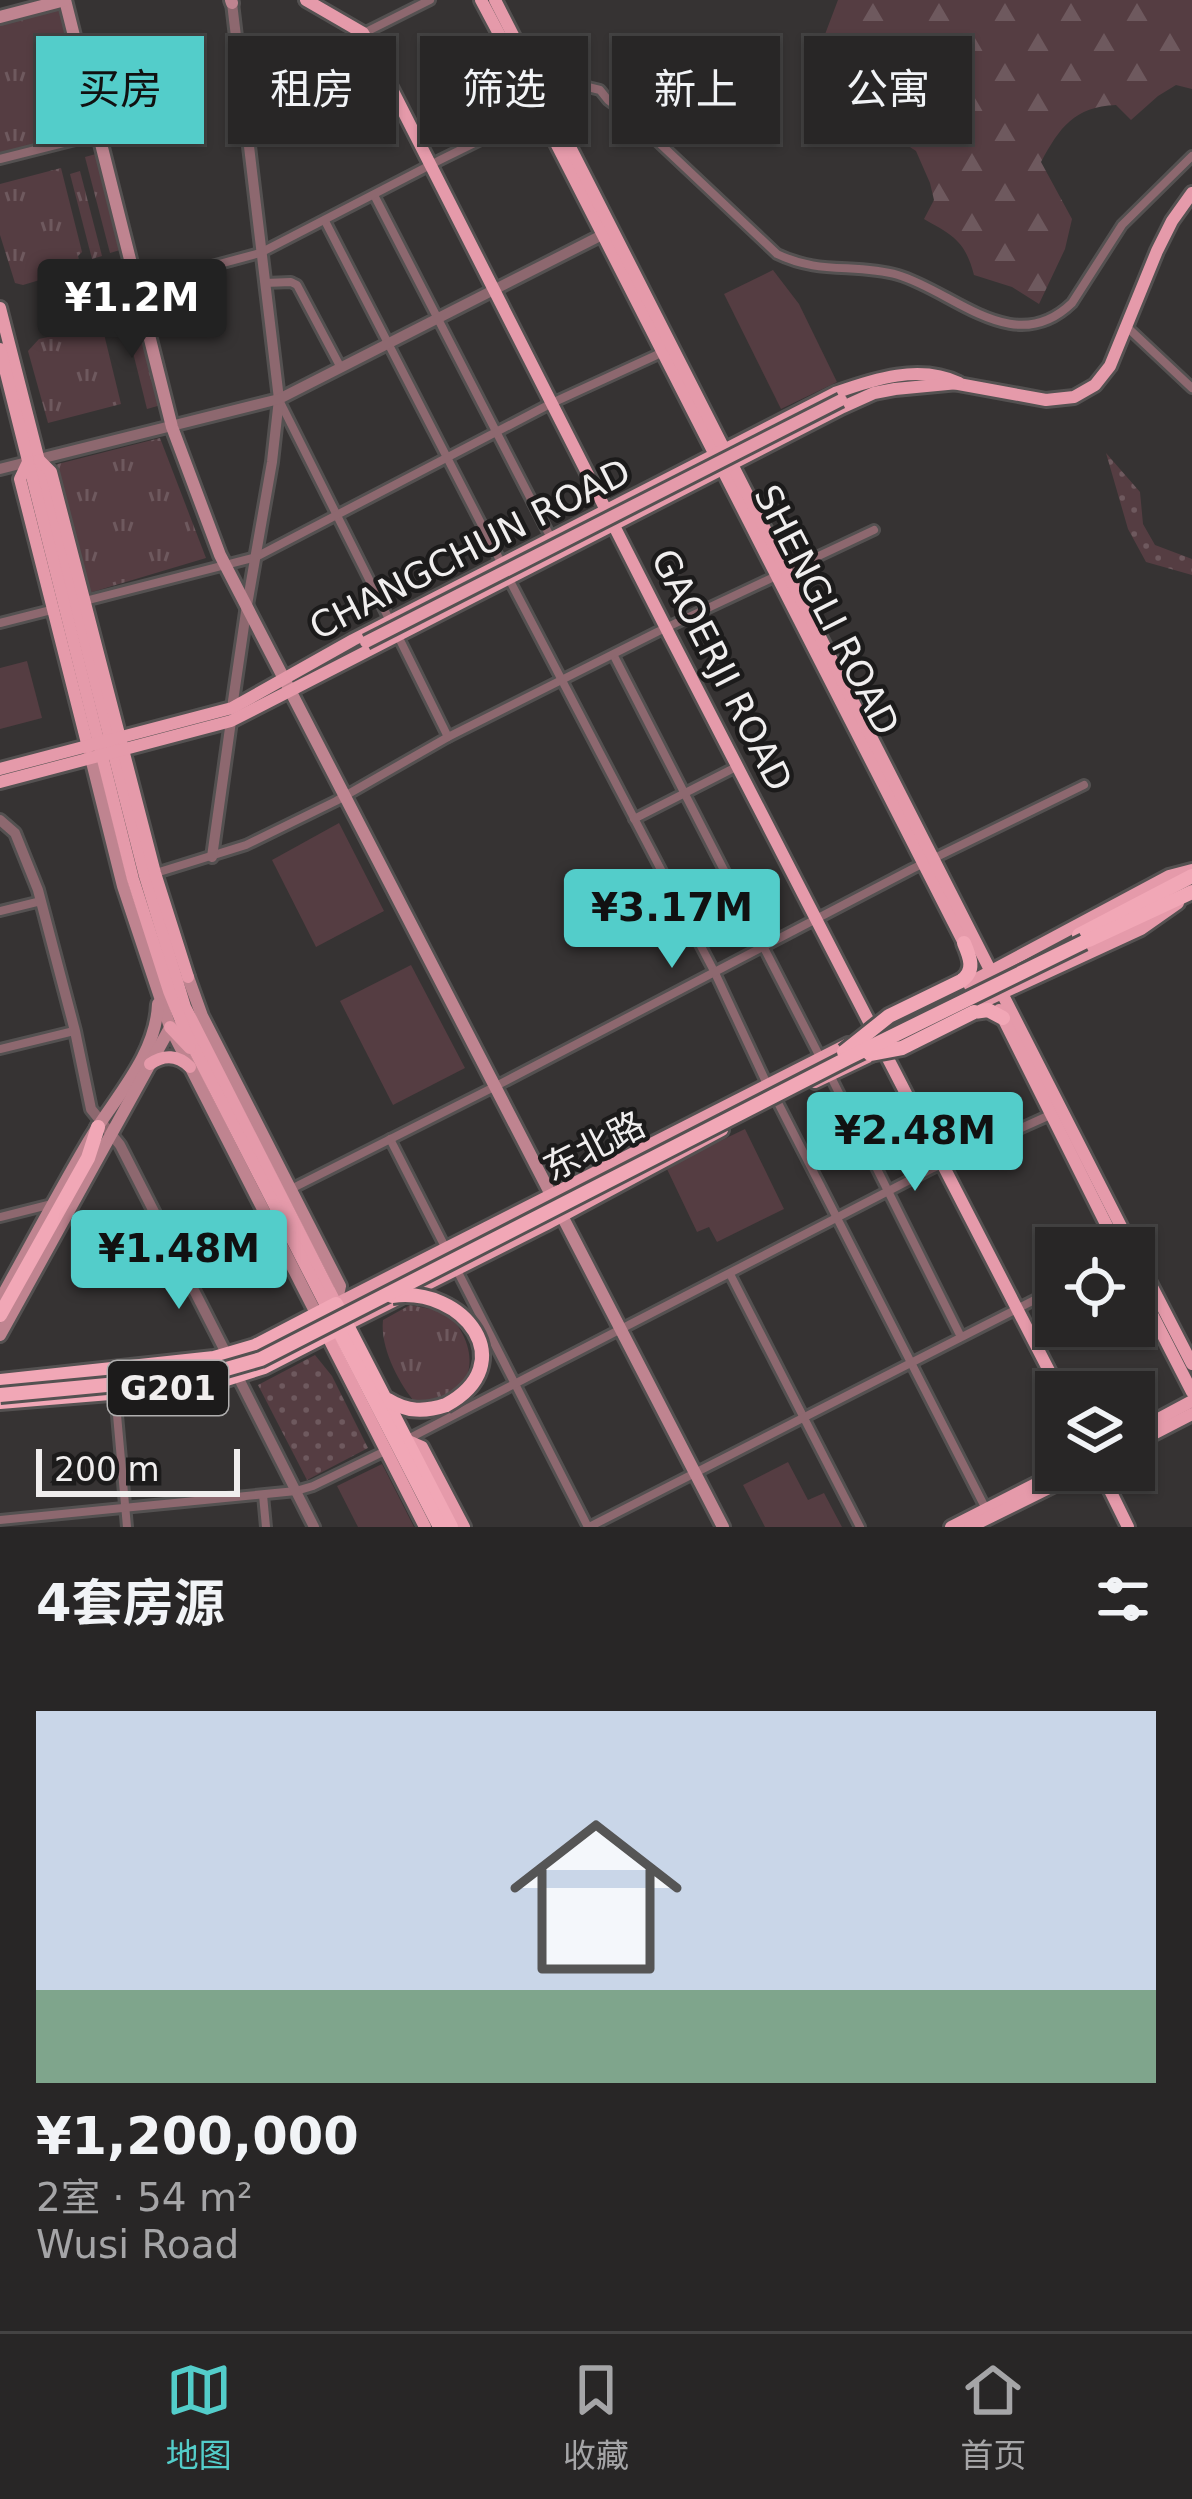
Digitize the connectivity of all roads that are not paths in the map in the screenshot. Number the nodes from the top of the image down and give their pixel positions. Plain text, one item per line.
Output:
1 (65, 0) edge
2 (306, 0) edge
3 (430, 0) edge
4 (481, 0) edge
5 (495, 0) edge
6 (232, 1) edge
7 (0, 17) edge
8 (363, 33) junction
9 (74, 36) edge
10 (502, 36) edge
11 (511, 36) edge
12 (588, 88) edge
13 (60, 144) edge
14 (102, 144) edge
15 (475, 144) edge
16 (561, 144) edge
17 (562, 144) edge
18 (1192, 156) edge
19 (0, 159) edge
20 (430, 166) junction
21 (1192, 193) edge
22 (374, 195) junction
23 (325, 221) junction
24 (602, 235) junction
25 (260, 253) junction
26 (264, 283) junction
27 (138, 286) junction
28 (495, 291) junction
29 (0, 308) edge
30 (438, 320) junction
31 (1127, 328) junction
32 (388, 345) junction
33 (0, 349) edge
34 (662, 353) junction
35 (340, 368) junction
36 (959, 383) junction
37 (1192, 388) edge
38 (279, 399) junction
39 (553, 403) junction
40 (172, 427) junction
41 (496, 433) junction
42 (719, 453) junction
43 (53, 455) junction
44 (27, 458) junction
45 (447, 459) junction
46 (726, 467) junction
47 (0, 469) edge
48 (51, 472) junction
49 (339, 514) junction
50 (610, 517) junction
51 (874, 530) dead end
52 (552, 539) junction
53 (256, 557) junction
54 (225, 566) junction
55 (505, 571) junction
56 (780, 573) junction
57 (247, 605) junction
58 (69, 606) junction
59 (0, 623) edge
60 (394, 628) junction
61 (667, 628) junction
62 (614, 656) junction
63 (334, 659) junction
64 (562, 682) junction
65 (287, 684) junction
66 (231, 714) junction
67 (448, 737) junction
68 (107, 753) junction
69 (738, 766) junction
70 (0, 769) edge
71 (0, 782) edge
72 (1084, 785) dead end
73 (346, 794) junction
74 (684, 794) junction
75 (634, 819) junction
76 (0, 820) edge
77 (212, 857) junction
78 (928, 862) junction
79 (1192, 873) edge
80 (144, 876) junction
81 (1192, 893) edge
82 (41, 901) junction
83 (0, 911) edge
84 (816, 920) junction
85 (1082, 939) junction
86 (964, 943) junction
87 (764, 948) junction
88 (715, 973) junction
89 (986, 975) junction
90 (188, 976) junction
91 (157, 990) junction
92 (997, 994) junction
93 (181, 1008) junction
94 (1003, 1018) junction
95 (170, 1027) junction
96 (75, 1031) junction
97 (872, 1031) junction
98 (0, 1049) edge
99 (882, 1050) junction
100 (846, 1055) junction
101 (820, 1058) junction
102 (195, 1062) junction
103 (150, 1064) junction
104 (830, 1075) junction
105 (496, 1086) junction
106 (768, 1086) junction
107 (776, 1101) junction
108 (1050, 1115) junction
109 (106, 1125) junction
110 (390, 1138) junction
111 (941, 1164) junction
112 (889, 1191) junction
113 (285, 1192) junction
114 (554, 1196) junction
115 (54, 1204) junction
116 (563, 1215) junction
117 (0, 1217) edge
118 (837, 1219) junction
119 (1107, 1227) edge
120 (1122, 1227) edge
121 (446, 1249) junction
122 (456, 1270) junction
123 (730, 1274) junction
124 (1155, 1291) edge
125 (381, 1298) junction
126 (0, 1300) edge
127 (1035, 1300) edge
128 (327, 1309) junction
129 (1017, 1309) junction
130 (0, 1315) edge
131 (1155, 1322) edge
132 (622, 1328) junction
133 (337, 1329) junction
134 (959, 1333) dead end
135 (0, 1335) edge
136 (230, 1354) junction
137 (911, 1363) junction
138 (1192, 1364) edge
139 (112, 1370) junction
140 (1049, 1371) edge
141 (241, 1375) junction
142 (515, 1382) junction
143 (0, 1392) edge
144 (115, 1393) junction
145 (383, 1394) junction
146 (1192, 1397) edge
147 (1192, 1414) edge
148 (804, 1418) junction
149 (1155, 1419) edge
150 (1155, 1433) edge
151 (396, 1445) junction
152 (696, 1472) junction
153 (1035, 1486) edge
154 (299, 1490) junction
155 (1038, 1491) edge
156 (1110, 1491) edge
157 (263, 1495) junction
158 (125, 1510) junction
159 (988, 1513) junction
160 (0, 1520) edge
161 (127, 1527) edge
162 (266, 1527) edge
163 (318, 1527) edge
164 (425, 1527) edge
165 (440, 1527) edge
166 (451, 1527) edge
167 (464, 1527) edge
168 (589, 1527) edge
169 (723, 1527) edge
170 (860, 1527) edge
171 (951, 1527) edge
172 (970, 1527) edge
173 (1128, 1527) edge

1 - 7 main road
1 - 9 main road
2 - 8 main road
3 - 8 street
4 - 10 main road, SHENGLI ROAD
5 - 11 main road, SHENGLI ROAD
6 - 25 street
8 - 20 main road, GAOERJI ROAD
12 - 18 street
13 - 19 street
14 - 27 main road
15 - 20 street
16 - 24 main road, SHENGLI ROAD
17 - 42 main road, SHENGLI ROAD
20 - 22 street
20 - 28 main road, GAOERJI ROAD
21 - 31 main road, CHANGCHUN ROAD
22 - 23 street
22 - 30 street
23 - 25 street
23 - 32 street
24 - 28 street
24 - 34 main road, SHENGLI ROAD
25 - 26 street
25 - 27 street
26 - 35 street
26 - 38 street
27 - 40 main road
28 - 30 street
28 - 39 main road, GAOERJI ROAD
29 - 44 main road
30 - 32 street
30 - 41 street
31 - 36 main road, CHANGCHUN ROAD
31 - 37 street
32 - 35 street
32 - 45 street
33 - 44 main road
34 - 39 street
34 - 42 main road, SHENGLI ROAD
35 - 38 street
36 - 42 main road, CHANGCHUN ROAD
36 - 46 main road
36 - 63 main road, CHANGCHUN ROAD, bridge
38 - 40 street
38 - 49 street
38 - 53 street
39 - 41 street
39 - 50 main road, GAOERJI ROAD
40 - 43 street
40 - 54 main road
41 - 45 street
41 - 52 street
42 - 46 main road, SHENGLI ROAD
42 - 50 main road, CHANGCHUN ROAD
43 - 44 street
43 - 48 street
44 - 47 street
44 - 48 main road
44 - 58 main road
44 - 58 main road
45 - 49 street
45 - 55 street
46 - 50 main road
46 - 56 main road, SHENGLI ROAD
48 - 58 main road
49 - 53 street
49 - 60 street
50 - 52 main road, CHANGCHUN ROAD
50 - 55 main road, CHANGCHUN ROAD
50 - 61 main road, GAOERJI ROAD
51 - 56 street
52 - 55 main road, CHANGCHUN ROAD
53 - 54 street
53 - 57 street
54 - 57 main road
54 - 58 street
55 - 60 main road, CHANGCHUN ROAD
55 - 64 street
56 - 61 street
56 - 78 main road, SHENGLI ROAD
57 - 65 main road
57 - 66 street
58 - 59 street
58 - 68 main road
58 - 68 main road
60 - 63 main road, CHANGCHUN ROAD
60 - 67 street
61 - 62 street
61 - 69 main road, GAOERJI ROAD
62 - 64 street
62 - 74 street
63 - 65 main road, CHANGCHUN ROAD
64 - 67 street
64 - 75 street
65 - 66 main road, CHANGCHUN ROAD
65 - 73 main road
66 - 68 main road, CHANGCHUN ROAD
66 - 77 street
67 - 73 street
68 - 70 main road, CHANGCHUN ROAD
68 - 71 main road, CHANGCHUN ROAD
68 - 80 main road
68 - 91 main road
69 - 74 street
69 - 84 main road, GAOERJI ROAD
72 - 78 street
73 - 77 street
73 - 105 main road
74 - 75 street
74 - 87 street
75 - 88 street
76 - 82 street
77 - 80 street
78 - 84 street
78 - 86 main road, SHENGLI ROAD
78 - 89 main road, SHENGLI ROAD
79 - 85 highway, 东北路
79 - 89 main road, 东北路
80 - 90 main road
80 - 93 main road
81 - 85 highway, 东北路
81 - 92 main road, 东北路
82 - 83 street
82 - 96 street
84 - 87 street
84 - 97 main road, GAOERJI ROAD
85 - 100 highway, 东北路, bridge
86 - 89 main road, SHENGLI ROAD
86 - 100 highway, bridge
87 - 88 street
87 - 101 street
88 - 105 street
88 - 106 street
89 - 92 main road, SHENGLI ROAD
89 - 97 main road, 东北路
90 - 93 main road
90 - 113 main road
91 - 95 main road
91 - 109 main road
92 - 94 main road, SHENGLI ROAD
92 - 99 main road, 东北路
92 - 120 main road, SHENGLI ROAD
93 - 95 main road
93 - 102 main road
93 - 113 main road
94 - 100 highway, bridge
94 - 108 main road, SHENGLI ROAD
95 - 102 main road
95 - 103 main road
96 - 98 street
96 - 109 street
97 - 99 main road, GAOERJI ROAD
97 - 101 main road, 东北路
99 - 104 main road, 东北路
99 - 111 main road, GAOERJI ROAD
100 - 125 highway, 东北路, bridge
100 - 143 highway, 东北路, bridge
101 - 106 main road, 东北路
102 - 103 main road
102 - 128 main road
103 - 109 main road
104 - 107 main road, 东北路
104 - 112 street
105 - 110 street
105 - 114 main road
106 - 107 street
106 - 114 main road, 东北路
107 - 116 main road, 东北路
107 - 118 street
108 - 111 street
108 - 119 main road, SHENGLI ROAD
109 - 115 main road
109 - 130 highway
109 - 135 main road
109 - 136 street
110 - 113 street
110 - 121 street
111 - 112 street
111 - 129 main road, GAOERJI ROAD
112 - 118 street
112 - 134 street
113 - 128 main road
114 - 116 main road
114 - 121 main road, 东北路
115 - 117 street
115 - 126 main road
116 - 122 main road, 东北路
116 - 132 main road
118 - 123 street
118 - 137 street
121 - 122 street
121 - 128 main road, 东北路
122 - 133 main road, 东北路
122 - 142 street
123 - 132 street
123 - 148 street
124 - 138 main road, SHENGLI ROAD
125 - 143 highway, 东北路, bridge
125 - 145 highway, bridge
127 - 129 street
128 - 133 highway
128 - 133 main road
128 - 136 highway, G201
129 - 137 street
129 - 140 main road, GAOERJI ROAD
131 - 146 main road
132 - 142 street
132 - 152 main road
133 - 141 highway, G201
133 - 145 highway
133 - 151 highway
136 - 139 highway, G201
136 - 141 street
137 - 148 street
137 - 159 street
139 - 143 highway, G201
139 - 144 street
141 - 144 highway, G201
141 - 154 street
142 - 151 street
142 - 168 street
143 - 144 highway, G201
144 - 158 street
145 - 151 highway
146 - 149 main road
147 - 150 main road
148 - 152 street
148 - 170 street
151 - 154 street
151 - 164 main road
151 - 165 highway
151 - 166 highway
151 - 167 main road
152 - 168 street
152 - 169 main road
153 - 159 main road
154 - 157 street
154 - 163 street
155 - 159 main road
156 - 173 main road
157 - 158 street
157 - 162 street
158 - 160 street
158 - 161 street
159 - 171 main road
159 - 172 main road

